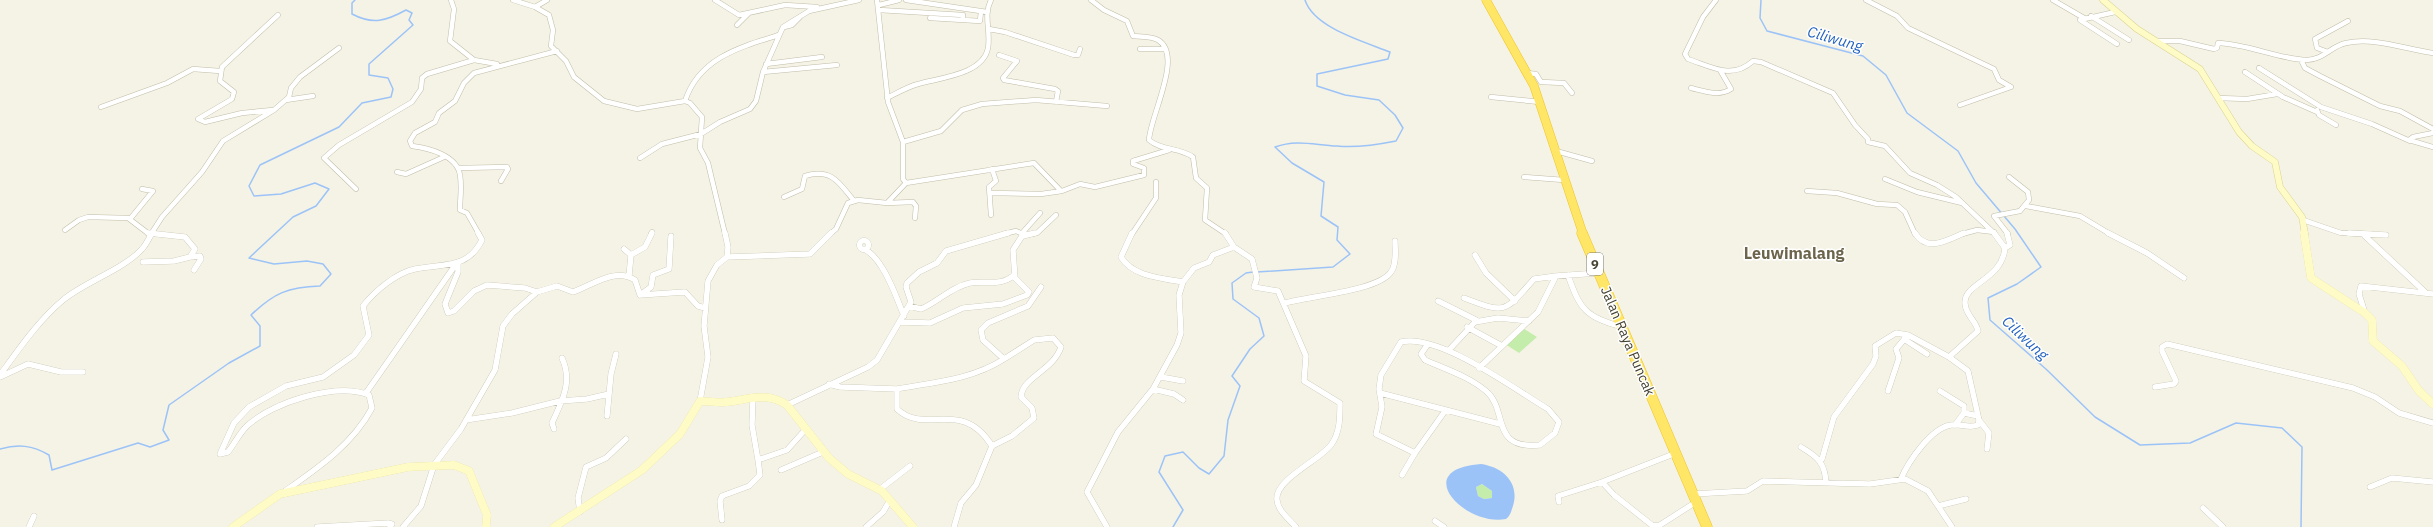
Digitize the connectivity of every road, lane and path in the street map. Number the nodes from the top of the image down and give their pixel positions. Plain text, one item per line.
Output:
1 (451, 0) edge
2 (513, 0) edge
3 (546, 0) edge
4 (715, 0) edge
5 (786, 0) edge
6 (859, 0) edge
7 (899, 0) edge
8 (906, 0) edge
9 (991, 0) edge
10 (1092, 0) edge
11 (1486, 0) edge
12 (1716, 0) edge
13 (1866, 0) edge
14 (2053, 0) edge
15 (2102, 0) edge
16 (785, 5) junction
17 (878, 5) edge
18 (535, 7) junction
19 (818, 7) junction
20 (981, 11) junction
21 (987, 12) junction
22 (2115, 12) junction
23 (748, 14) junction
24 (949, 14) junction
25 (278, 15) dead end
26 (2091, 16) junction
27 (930, 18) dead end
28 (2084, 18) junction
29 (947, 20) junction
30 (962, 20) junction
31 (2348, 21) dead end
32 (737, 25) dead end
33 (989, 29) junction
34 (779, 36) junction
35 (2154, 41) junction
36 (339, 48) dead end
37 (1080, 49) dead end
38 (1140, 49) dead end
39 (1163, 49) junction
40 (557, 50) junction
41 (2328, 52) junction
42 (2433, 53) edge
43 (999, 55) dead end
44 (822, 57) dead end
45 (474, 60) junction
46 (2301, 60) junction
47 (766, 64) junction
48 (504, 65) junction
49 (837, 65) dead end
50 (2259, 68) dead end
51 (1720, 70) junction
52 (220, 71) junction
53 (763, 72) junction
54 (2244, 72) dead end
55 (1527, 73) junction
56 (1691, 88) dead end
57 (1572, 93) dead end
58 (2277, 94) junction
59 (313, 96) dead end
60 (1491, 96) dead end
61 (887, 98) junction
62 (2218, 98) junction
63 (286, 100) junction
64 (685, 101) junction
65 (1056, 102) junction
66 (1540, 102) junction
67 (1107, 106) dead end
68 (1960, 106) dead end
69 (2321, 107) junction
70 (101, 108) dead end
71 (274, 110) junction
72 (2317, 112) junction
73 (2336, 125) dead end
74 (2433, 129) edge
75 (2433, 133) edge
76 (701, 134) junction
77 (2410, 141) junction
78 (903, 142) junction
79 (2433, 148) edge
80 (1169, 150) junction
81 (1556, 151) junction
82 (444, 157) junction
83 (640, 158) dead end
84 (1592, 161) dead end
85 (458, 168) junction
86 (992, 169) junction
87 (397, 172) dead end
88 (1524, 177) dead end
89 (2009, 178) dead end
90 (1885, 179) dead end
91 (1564, 180) junction
92 (501, 181) dead end
93 (1156, 182) dead end
94 (906, 183) junction
95 (142, 189) dead end
96 (356, 189) dead end
97 (1060, 190) junction
98 (1807, 191) dead end
99 (990, 193) junction
100 (784, 197) dead end
101 (854, 200) junction
102 (887, 202) junction
103 (1962, 203) junction
104 (2026, 206) junction
105 (1040, 214) dead end
106 (991, 215) dead end
107 (1056, 215) dead end
108 (915, 218) dead end
109 (130, 219) junction
110 (2303, 220) junction
111 (65, 230) dead end
112 (652, 232) dead end
113 (1994, 232) junction
114 (149, 234) junction
115 (1023, 234) junction
116 (2386, 235) dead end
117 (671, 236) dead end
118 (2365, 236) junction
119 (1395, 241) dead end
120 (1234, 247) junction
121 (2005, 248) junction
122 (864, 249) dead end
123 (624, 250) dead end
124 (631, 255) junction
125 (1475, 255) dead end
126 (190, 257) junction
127 (727, 257) junction
128 (143, 262) dead end
129 (457, 264) junction
130 (194, 270) dead end
131 (1598, 273) junction
132 (1014, 275) junction
133 (1568, 275) junction
134 (629, 276) junction
135 (1556, 276) junction
136 (2184, 278) dead end
137 (1183, 282) junction
138 (1041, 287) dead end
139 (537, 292) junction
140 (2426, 292) junction
141 (640, 294) junction
142 (2433, 294) edge
143 (1464, 298) dead end
144 (1438, 301) dead end
145 (1515, 301) junction
146 (1285, 303) junction
147 (909, 306) junction
148 (705, 308) junction
149 (2365, 313) junction
150 (904, 316) junction
151 (1476, 320) junction
152 (1529, 321) junction
153 (901, 322) junction
154 (1467, 327) junction
155 (1622, 327) junction
156 (1906, 337) junction
157 (1428, 344) junction
158 (1502, 346) junction
159 (1449, 350) junction
160 (616, 354) dead end
161 (1927, 354) dead end
162 (1949, 356) junction
163 (562, 358) dead end
164 (1004, 359) junction
165 (1478, 368) junction
166 (83, 372) dead end
167 (0, 376) edge
168 (1160, 377) junction
169 (1183, 381) dead end
170 (829, 384) junction
171 (897, 388) junction
172 (2155, 388) dead end
173 (1153, 389) junction
174 (1888, 391) dead end
175 (1940, 392) dead end
176 (366, 393) junction
177 (1380, 393) junction
178 (609, 394) junction
179 (754, 398) junction
180 (564, 400) junction
181 (1183, 400) dead end
182 (700, 401) junction
183 (2433, 404) edge
184 (787, 405) junction
185 (1445, 411) junction
186 (1964, 413) junction
187 (607, 416) dead end
188 (1978, 418) junction
189 (466, 420) junction
190 (2433, 423) edge
191 (1500, 424) junction
192 (1954, 424) junction
193 (554, 429) dead end
194 (805, 430) junction
195 (626, 439) dead end
196 (992, 446) junction
197 (1801, 447) dead end
198 (1987, 449) dead end
199 (823, 452) junction
200 (1415, 453) junction
201 (1676, 453) junction
202 (1822, 459) junction
203 (758, 460) junction
204 (434, 465) junction
205 (910, 466) dead end
206 (781, 470) dead end
207 (1402, 475) dead end
208 (1901, 479) junction
209 (1602, 482) junction
210 (2433, 482) edge
211 (1826, 483) junction
212 (2370, 487) dead end
213 (879, 490) junction
214 (280, 494) junction
215 (1695, 498) junction
216 (1966, 499) dead end
217 (890, 500) junction
218 (1559, 502) dead end
219 (1938, 506) junction
220 (2204, 508) dead end
221 (580, 512) junction
222 (34, 516) dead end
223 (722, 520) dead end
224 (1435, 521) dead end
225 (29, 527) edge
226 (233, 527) edge
227 (317, 527) edge
228 (323, 527) edge
229 (390, 527) edge
230 (403, 527) edge
231 (486, 527) edge
232 (554, 527) edge
233 (866, 527) edge
234 (913, 527) edge
235 (954, 527) edge
236 (1106, 527) edge
237 (1296, 527) edge
238 (1444, 527) edge
239 (1707, 527) edge
240 (1952, 527) edge
241 (2223, 527) edge

1 - 45 street
2 - 18 street
3 - 18 street
4 - 23 street
5 - 16 street
6 - 19 street
7 - 17 street
8 - 20 street
9 - 21 street
10 - 39 street
11 - 55 highway, Jalan Raya Puncak / 9
12 - 51 street
13 - 68 street
14 - 28 street
15 - 22 street
16 - 19 street
16 - 23 street
17 - 24 street
17 - 61 street
18 - 40 street
19 - 34 street
20 - 21 street
20 - 30 street
21 - 33 street
22 - 26 street
22 - 35 street
23 - 32 street
24 - 29 street
24 - 30 street
25 - 52 street
26 - 28 street
26 - 28 street
27 - 29 street
29 - 30 street
31 - 41 street
33 - 37 street
33 - 61 street
34 - 47 street
34 - 64 street
35 - 46 street
35 - 62 street
36 - 63 street
38 - 39 street
39 - 80 street
40 - 48 street
40 - 64 street
41 - 42 street
41 - 46 street
43 - 65 street
44 - 47 street
45 - 48 street
45 - 96 street
46 - 74 street
47 - 53 street
48 - 82 street
49 - 53 street
50 - 69 street
51 - 56 street
51 - 103 street
52 - 70 street
52 - 71 street
53 - 76 street
54 - 58 street
55 - 57 street
55 - 66 highway, Jalan Raya Puncak / 9
58 - 62 street
58 - 72 street
59 - 63 street
60 - 66 street
61 - 78 street
62 - 110 street
63 - 71 street
64 - 76 street
65 - 67 street
65 - 78 street
66 - 81 highway, Jalan Raya Puncak / 9
69 - 72 street
69 - 77 street
71 - 114 street
72 - 73 street
75 - 77 street
76 - 83 street
76 - 127 street
77 - 79 street
78 - 94 street
80 - 97 street
80 - 120 street
81 - 84 street
81 - 91 highway, Jalan Raya Puncak / 9
82 - 85 street
82 - 87 street
85 - 92 street
85 - 129 street
86 - 94 street
86 - 97 street
86 - 99 street
88 - 91 street
89 - 104 street
90 - 103 street
91 - 131 highway, Jalan Raya Puncak / 9
93 - 137 street
94 - 102 street
95 - 109 street
97 - 99 street
98 - 113 street
99 - 106 street
100 - 101 street
101 - 102 street
101 - 127 street
102 - 108 street
103 - 113 street
104 - 121 street
104 - 136 street
105 - 115 street
107 - 115 street
109 - 111 street
109 - 114 street
110 - 118 street
110 - 149 street
112 - 124 street
113 - 121 street
114 - 126 street
114 - 167 street
115 - 132 street
115 - 147 street
116 - 118 street
117 - 141 street
118 - 140 street
119 - 146 street
120 - 137 street
120 - 146 street
121 - 162 street
122 - 150 street
123 - 124 street
124 - 134 street
125 - 145 street
126 - 128 street
126 - 130 street
127 - 148 street
129 - 139 street
129 - 176 street
129 - 176 street
131 - 133 street
131 - 155 highway, Jalan Raya Puncak / 9
132 - 147 street
132 - 153 street
133 - 135 street
133 - 155 street
134 - 139 street
134 - 141 street
135 - 145 street
135 - 152 street
137 - 168 street
138 - 164 street
139 - 189 street
140 - 142 street
140 - 149 street
141 - 148 street
143 - 145 street
144 - 151 street
146 - 237 street
147 - 150 street
148 - 182 street
149 - 183 street
150 - 153 street
151 - 152 street
151 - 154 street
152 - 158 street
153 - 170 street
154 - 158 street
154 - 159 street
155 - 201 highway, Jalan Raya Puncak / 9
156 - 161 street
156 - 162 street
156 - 174 street
156 - 202 street
157 - 159 street
157 - 177 street
157 - 191 street
158 - 165 street
159 - 165 street
160 - 178 street
162 - 188 street
163 - 180 street
164 - 171 street
164 - 196 street
165 - 191 street
166 - 167 street
168 - 169 street
168 - 173 street
170 - 171 street
170 - 184 street
171 - 196 street
172 - 190 street
173 - 181 street
173 - 236 street
175 - 186 street
176 - 214 street
177 - 185 street
177 - 200 street
178 - 180 street
178 - 187 street
179 - 182 street
179 - 184 street
179 - 203 street
180 - 189 street
180 - 193 street
182 - 221 street
184 - 194 street
185 - 191 street
185 - 200 street
186 - 188 street
186 - 192 street
188 - 192 street
188 - 198 street
189 - 204 street
192 - 208 street
194 - 199 street
194 - 203 street
195 - 221 street
196 - 235 street
197 - 202 street
199 - 206 street
199 - 213 street
200 - 207 street
201 - 209 street
201 - 215 highway, Jalan Raya Puncak / 9
202 - 211 street
203 - 223 street
204 - 214 street
204 - 230 street
204 - 231 street
205 - 213 street
208 - 211 street
208 - 219 street
209 - 215 street
209 - 218 street
210 - 212 street
211 - 215 street
213 - 217 street
214 - 226 street
215 - 239 highway, Jalan Raya Puncak / 9
216 - 219 street
217 - 233 street
217 - 234 street
219 - 240 street
220 - 241 street
221 - 232 street
222 - 225 street
224 - 238 street
227 - 228 street
228 - 229 street

